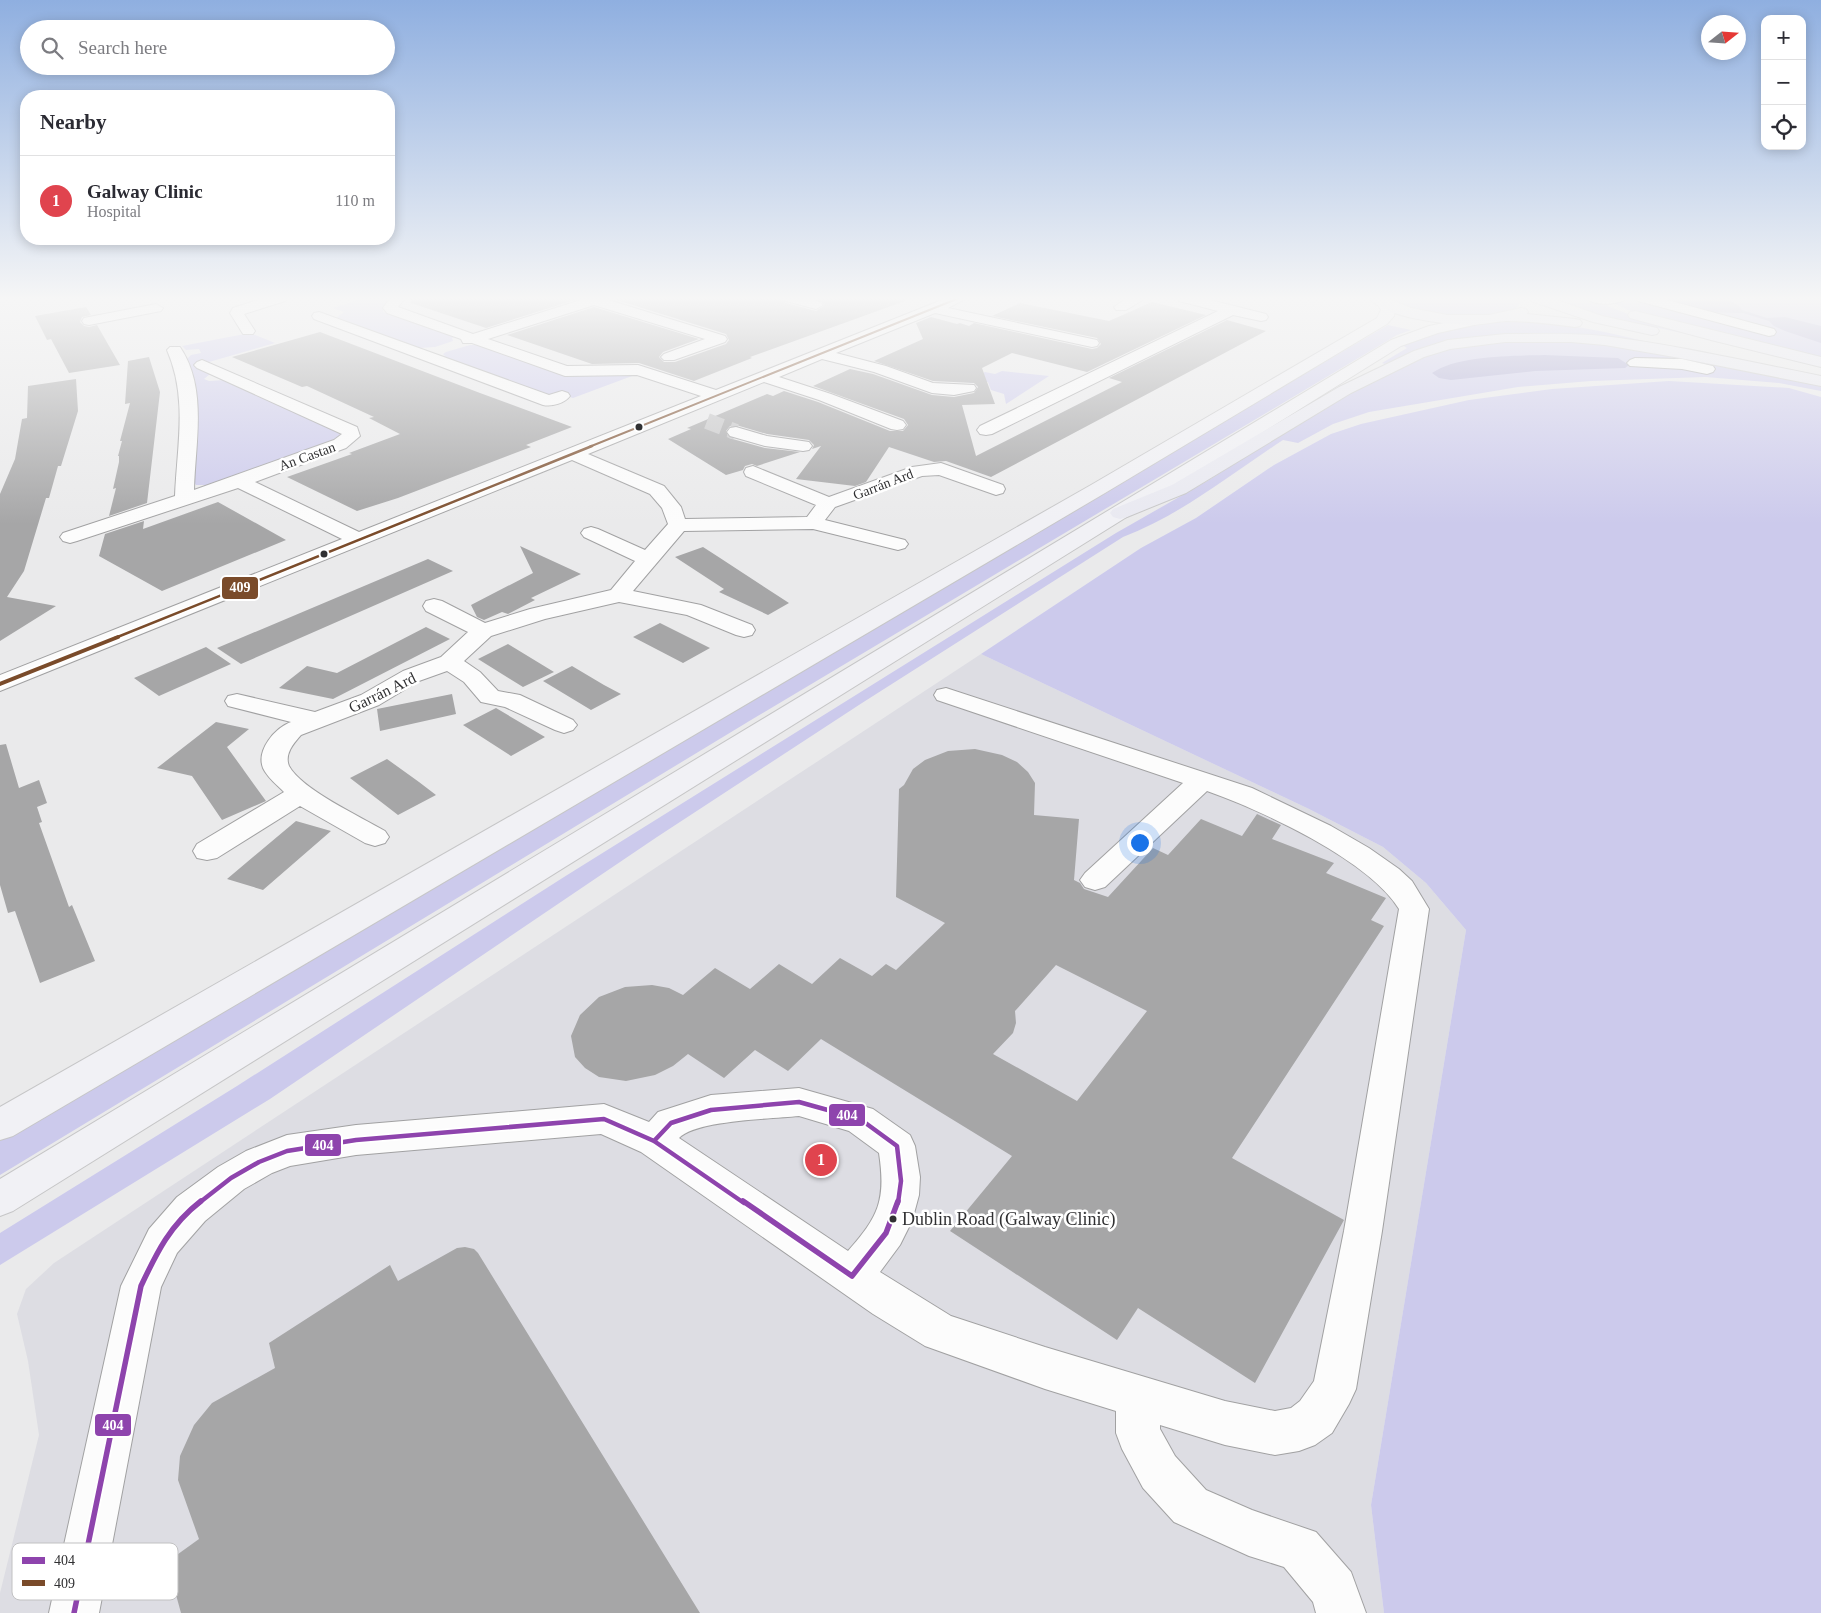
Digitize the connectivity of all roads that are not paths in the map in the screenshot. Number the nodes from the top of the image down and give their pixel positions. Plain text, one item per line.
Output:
1 (185, 373) edge
2 (220, 373) edge
3 (479, 373) edge
4 (648, 373) edge
5 (773, 373) edge
6 (890, 373) edge
7 (1102, 373) edge
8 (1293, 373) edge
9 (1347, 373) edge
10 (1379, 373) edge
11 (1772, 373) edge
12 (1808, 373) edge
13 (1821, 376) edge
14 (764, 377) junction
15 (1821, 381) edge
16 (968, 388) dead end
17 (717, 396) junction
18 (555, 399) dead end
19 (679, 411) junction
20 (706, 421) tunnel mouth
21 (898, 425) dead end
22 (986, 430) dead end
23 (736, 432) tunnel mouth
24 (803, 446) dead end
25 (572, 454) junction
26 (781, 461) dead end
27 (239, 481) junction
28 (996, 489) dead end
29 (184, 499) junction
30 (828, 503) junction
31 (1120, 513) junction
32 (813, 523) junction
33 (678, 525) junction
34 (72, 531) dead end
35 (591, 533) dead end
36 (359, 540) junction
37 (898, 544) dead end
38 (649, 559) junction
39 (619, 595) junction
40 (434, 606) dead end
41 (744, 630) dead end
42 (483, 631) junction
43 (449, 662) junction
44 (0, 684) edge
45 (946, 695) dead end
46 (237, 701) dead end
47 (315, 720) junction
48 (564, 725) dead end
49 (1204, 780) junction
50 (300, 794) junction
51 (375, 837) dead end
52 (207, 851) dead end
53 (1095, 880) dead end
54 (0, 1125) edge
55 (654, 1141) junction
56 (0, 1199) edge
57 (852, 1276) junction
58 (1138, 1397) junction
59 (88, 1543) edge
60 (77, 1600) edge
61 (74, 1613) edge
62 (1341, 1613) edge

1 - 29 street, An Castan
2 - 27 street, An Castan
3 - 18 street
4 - 17 street
5 - 14 street
6 - 16 street
7 - 22 street
8 - 54 main road
9 - 31 main road
10 - 31 highway
11 - 15 highway
12 - 13 highway
14 - 17 street
14 - 21 street
17 - 19 street
19 - 20 street
19 - 25 street
23 - 24 street
25 - 33 street
25 - 36 street
26 - 30 street
27 - 29 street, An Castan
27 - 36 street
28 - 30 street, Garrán Ard
29 - 34 street, An Castan
30 - 32 street
31 - 56 main road
32 - 33 street
32 - 37 street
33 - 38 street
35 - 38 street
36 - 44 street
38 - 39 street
39 - 41 street, Garrán Ard
39 - 42 street, Garrán Ard
40 - 42 street
42 - 43 street, Garrán Ard
43 - 47 street, Garrán Ard
43 - 48 street
45 - 49 street
46 - 47 street
47 - 50 street, Garrán Ard
49 - 53 street
49 - 58 street
50 - 51 street, Garrán Ard
50 - 52 street
55 - 57 street
55 - 57 street
55 - 59 street
57 - 58 street
58 - 62 street
60 - 61 street

